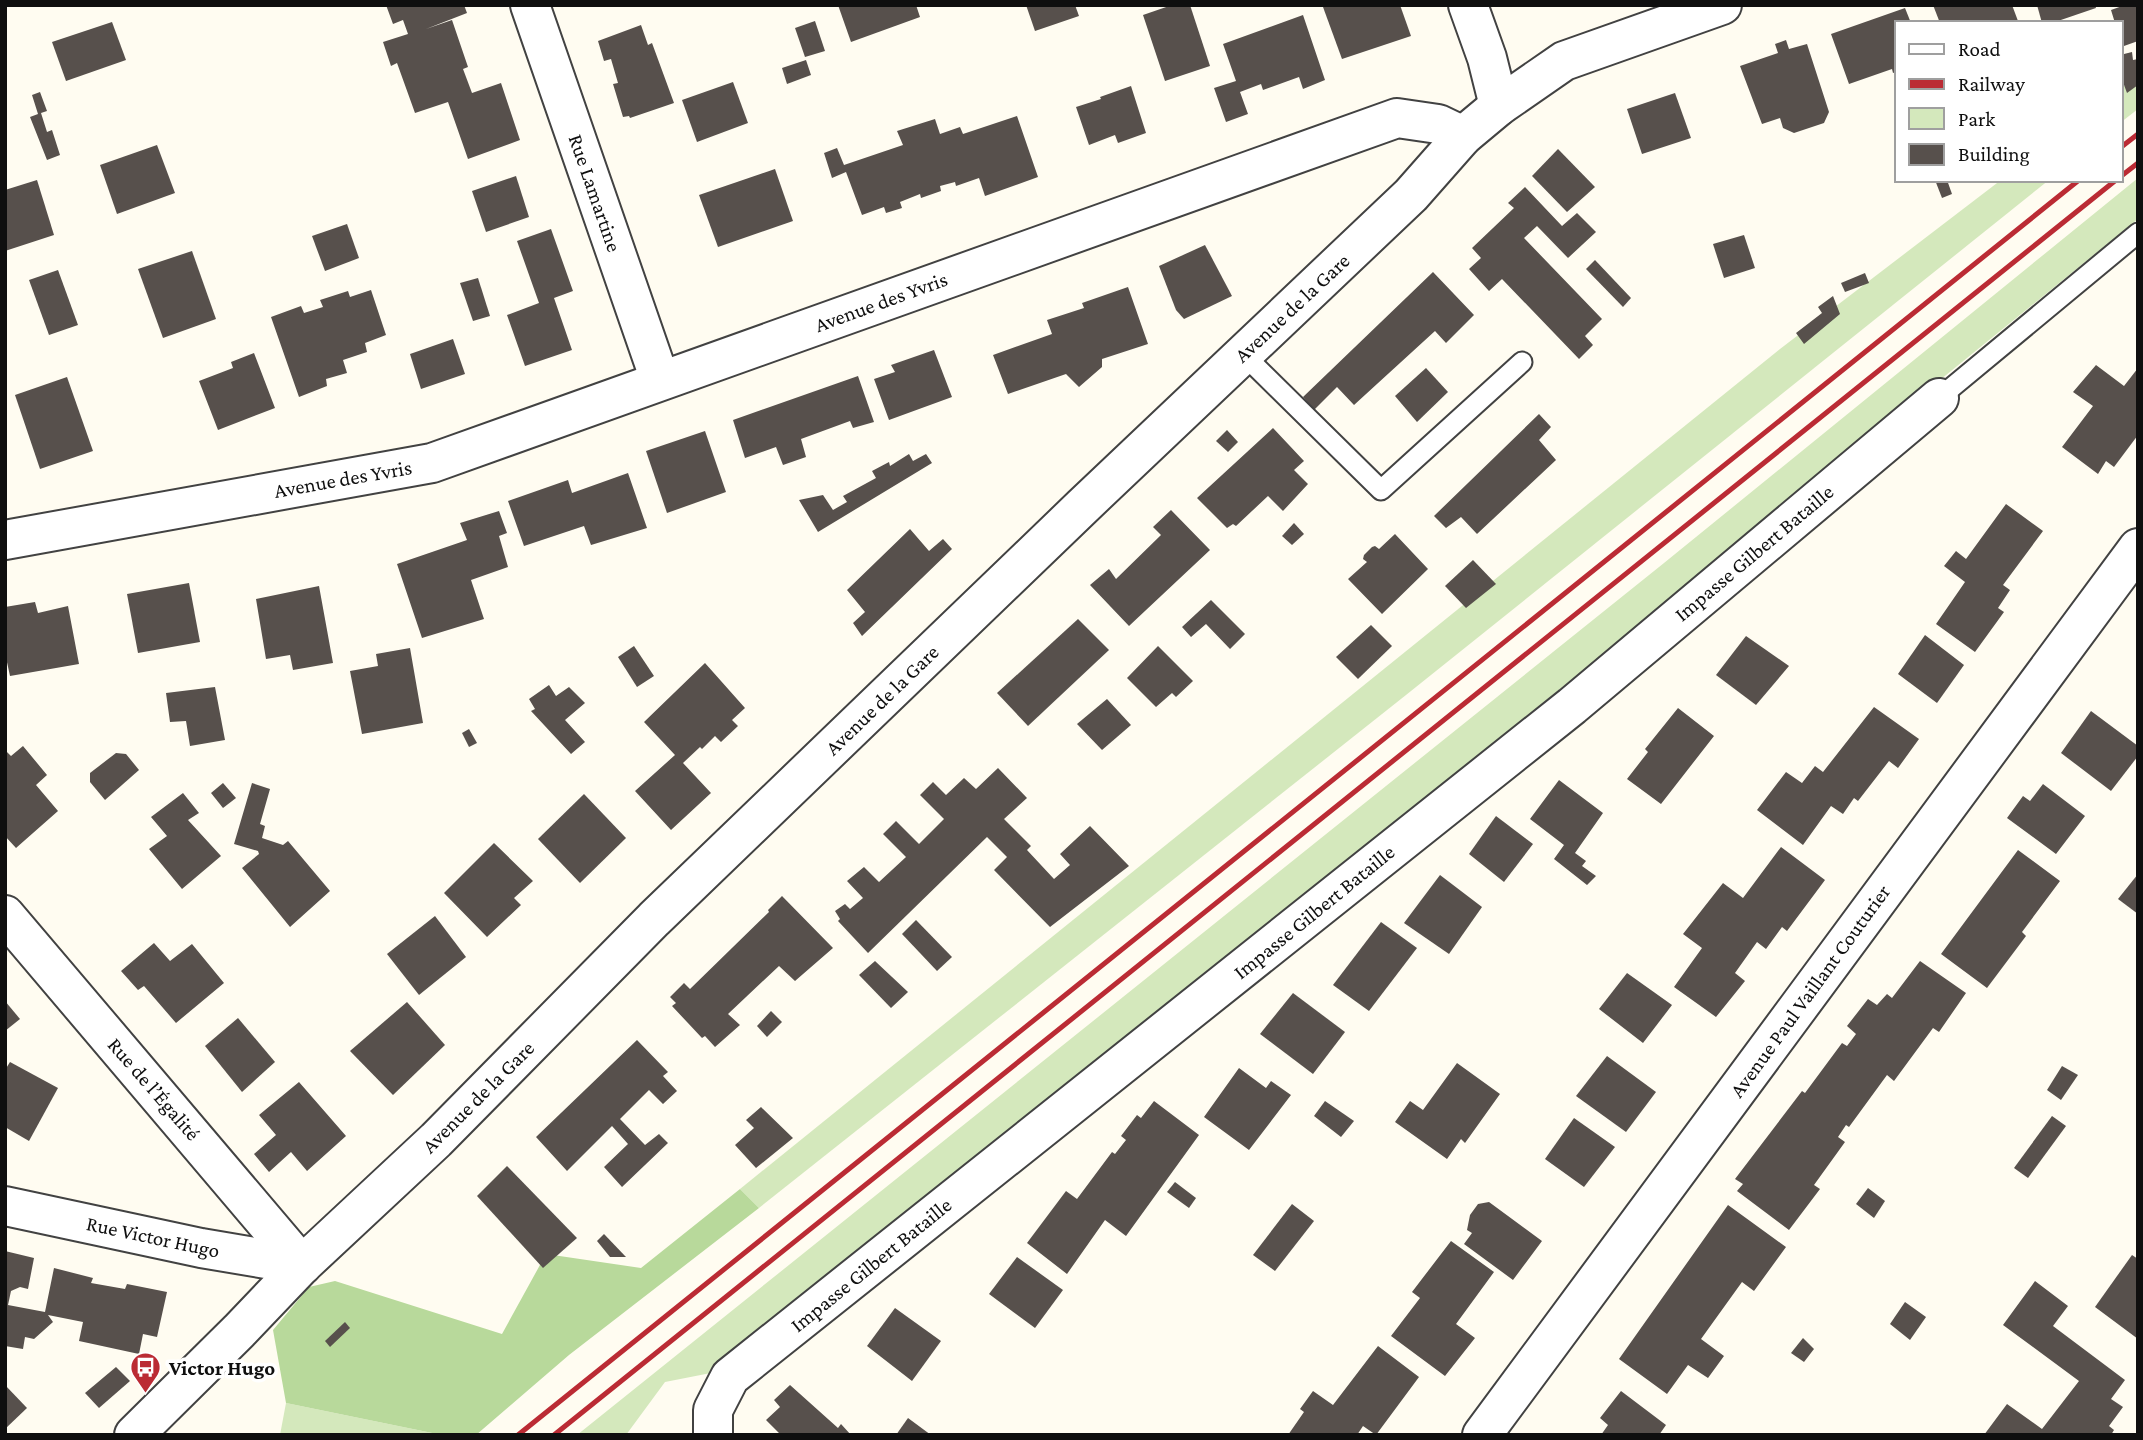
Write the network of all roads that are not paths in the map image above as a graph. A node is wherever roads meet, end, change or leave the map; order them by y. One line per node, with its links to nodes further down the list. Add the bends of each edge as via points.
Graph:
1 (530, 5): 9 (street, Rue Lamartine)
2 (1468, 5): 4 (street)
3 (1722, 5): 4 (street, via 1564,61)
4 (1499, 106): 5 (street)
5 (1463, 136): 7 (street, Avenue de la Gare, via 1411,195); 9 (street, Avenue des Yvris, via 1438,124 1398,118)
6 (2138, 233): 10 (lane)
7 (1243, 354): 8 (lane, via 1381,490); 15 (street, Avenue de la Gare, via 654,919 436,1140)
8 (1522, 362)
9 (660, 380): 11 (street, Avenue des Yvris, via 432,463)
10 (1939, 398): 17 (street, Impasse Gilbert Bataille, via 1572,706 730,1377 713,1409)
11 (5, 540)
12 (2138, 548): 18 (street, Avenue Paul Vaillant Couturier)
13 (5, 915): 15 (street, Rue de l’Égalité)
14 (5, 1206): 15 (street, Rue Victor Hugo)
15 (302, 1265): 16 (street, Avenue de la Gare)
16 (134, 1435)
17 (713, 1435)
18 (1482, 1435)

